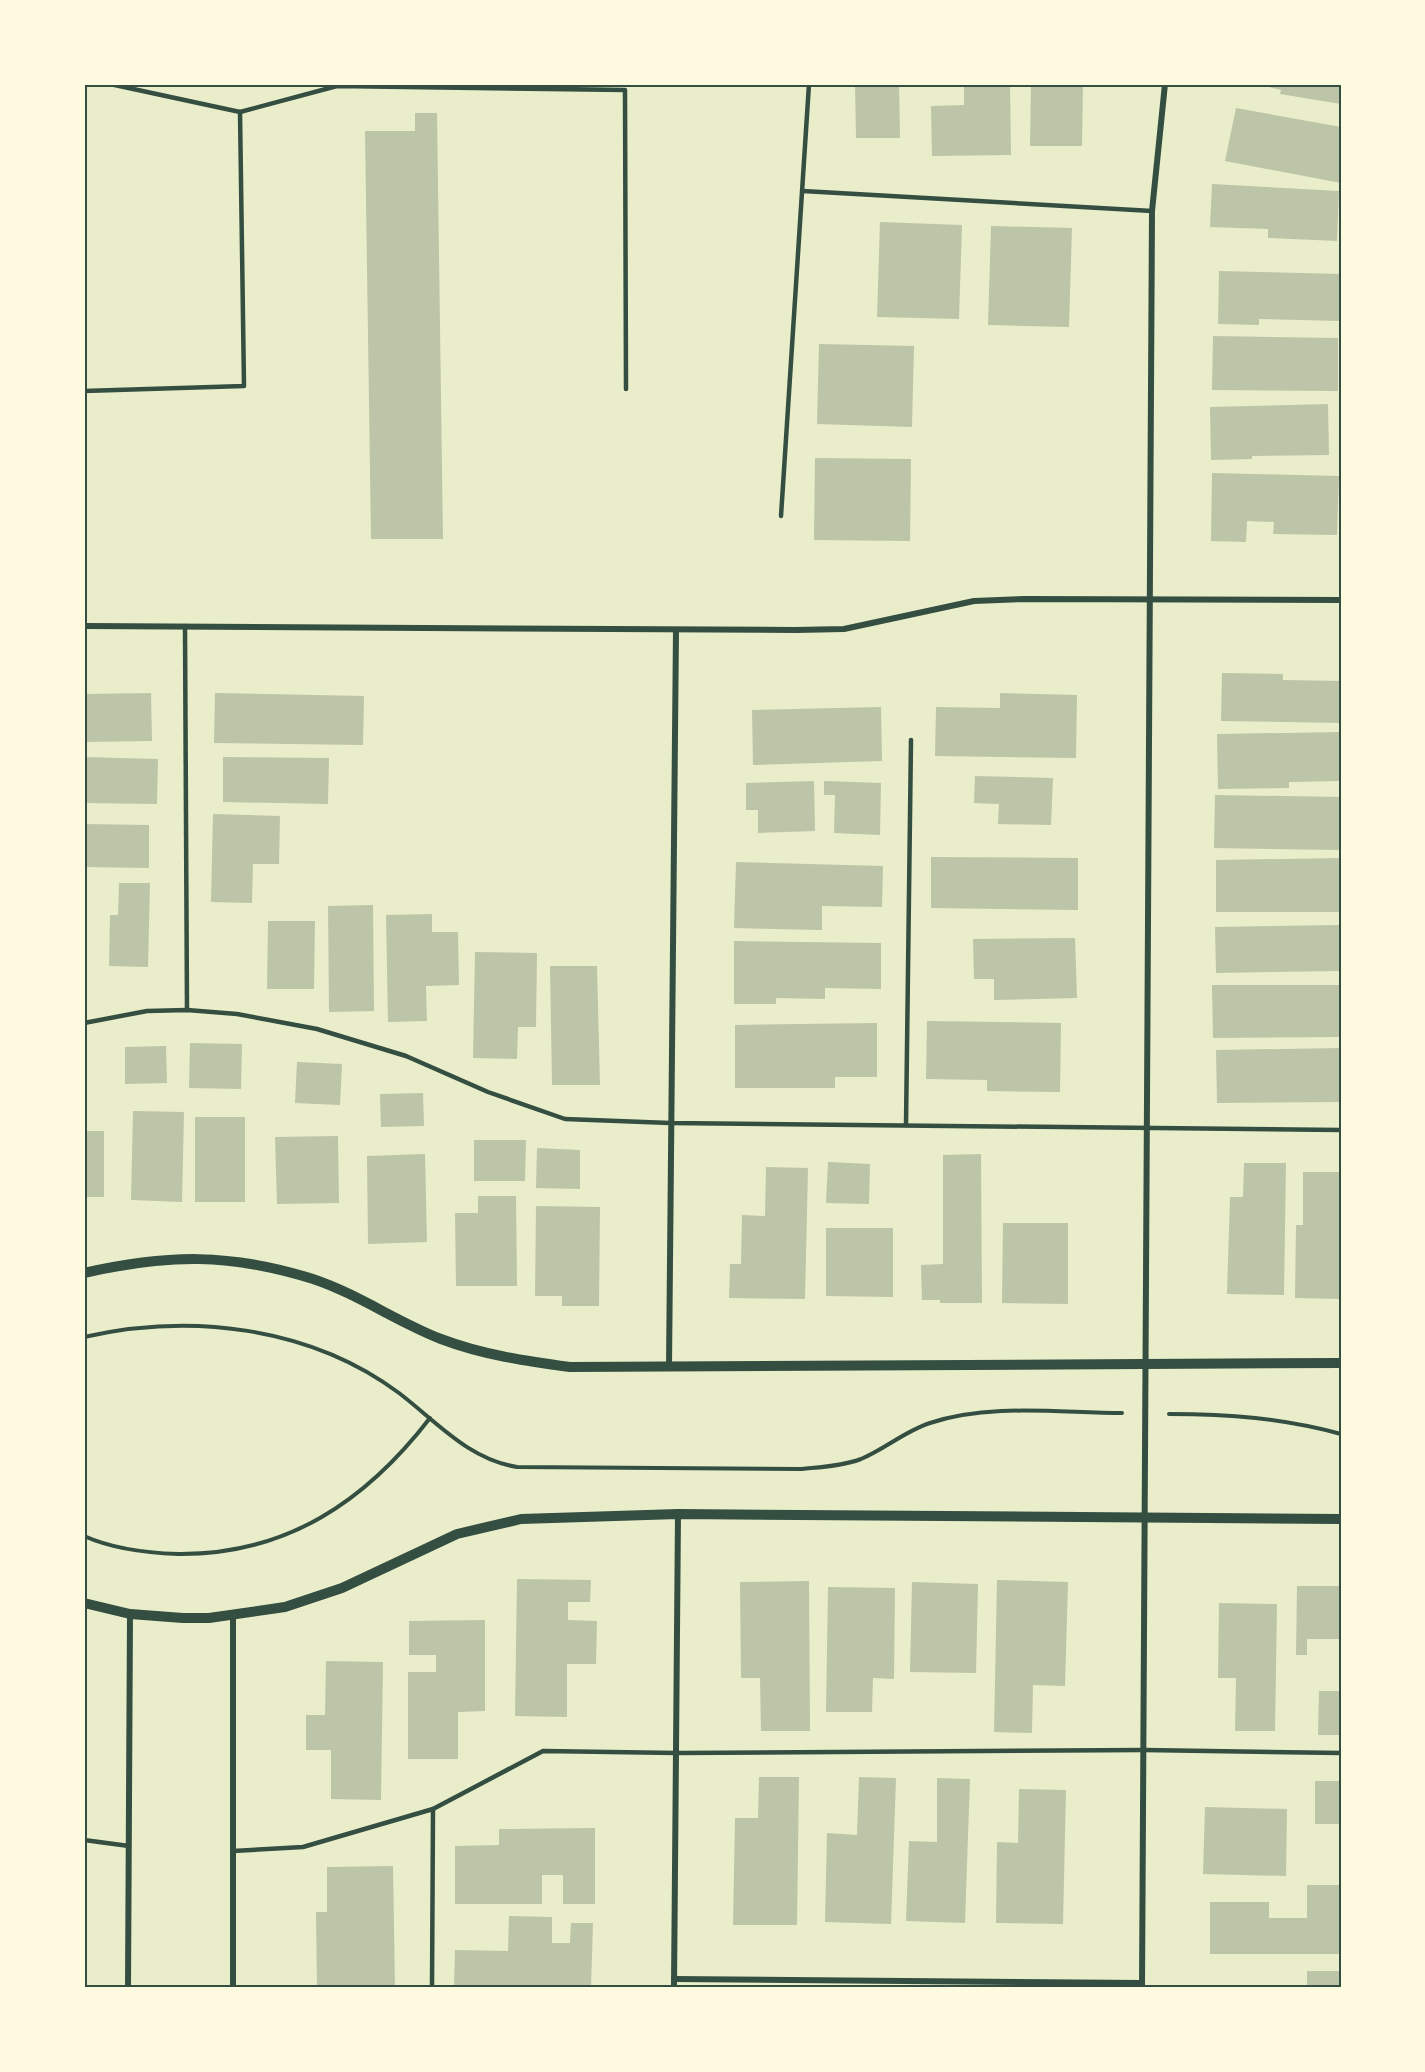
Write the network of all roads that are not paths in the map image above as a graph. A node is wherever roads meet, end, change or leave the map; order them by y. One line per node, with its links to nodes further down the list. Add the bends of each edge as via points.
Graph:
1 (110, 84): 4 (lane)
2 (809, 84): 5 (lane)
3 (1165, 84): 6 (street)
4 (240, 112): 7 (lane, via 337,86 625,90); 8 (lane, via 244,386)
5 (803, 191): 6 (lane); 9 (lane)
6 (1152, 211): 10 (street)
7 (626, 389)
8 (84, 391)
9 (781, 516)
10 (1149, 599): 11 (street); 14 (street, via 974,601 844,629); 20 (street)
11 (1341, 600)
12 (84, 626): 13 (street)
13 (185, 626): 14 (street); 16 (lane)
14 (676, 630): 18 (street)
15 (911, 740): 19 (lane)
16 (187, 1010): 17 (lane, via 147,1011); 18 (lane, via 237,1014 317,1029 406,1056 488,1092 565,1119)
17 (84, 1023)
18 (670, 1123): 19 (lane); 25 (street)
19 (906, 1125): 20 (lane)
20 (1147, 1128): 21 (lane); 23 (street)
21 (1341, 1130)
22 (84, 1274): 25 (street, via 167,1258 242,1262 314,1280 441,1339 514,1360 570,1366)
23 (1146, 1362): 24 (street); 25 (street); 27 (street)
24 (1341, 1363)
25 (669, 1366)
26 (678, 1514): 27 (street); 31 (street, via 500,1522 435,1542 342,1588 304,1602); 33 (street)
27 (1145, 1517): 28 (street); 32 (street)
28 (1341, 1519)
29 (84, 1603): 30 (street)
30 (129, 1614): 31 (street, via 183,1618); 37 (street)
31 (232, 1615): 38 (street)
32 (1144, 1750): 33 (lane); 34 (lane); 40 (street)
33 (677, 1753): 35 (lane, via 543,1751); 39 (street)
34 (1341, 1753)
35 (433, 1809): 38 (lane, via 303,1847); 43 (lane)
36 (84, 1840): 37 (lane)
37 (129, 1846): 41 (street)
38 (233, 1851): 42 (street)
39 (674, 1979): 40 (street); 44 (street)
40 (1142, 1985)
41 (128, 1988)
42 (232, 1988)
43 (432, 1988)
44 (674, 1988)

